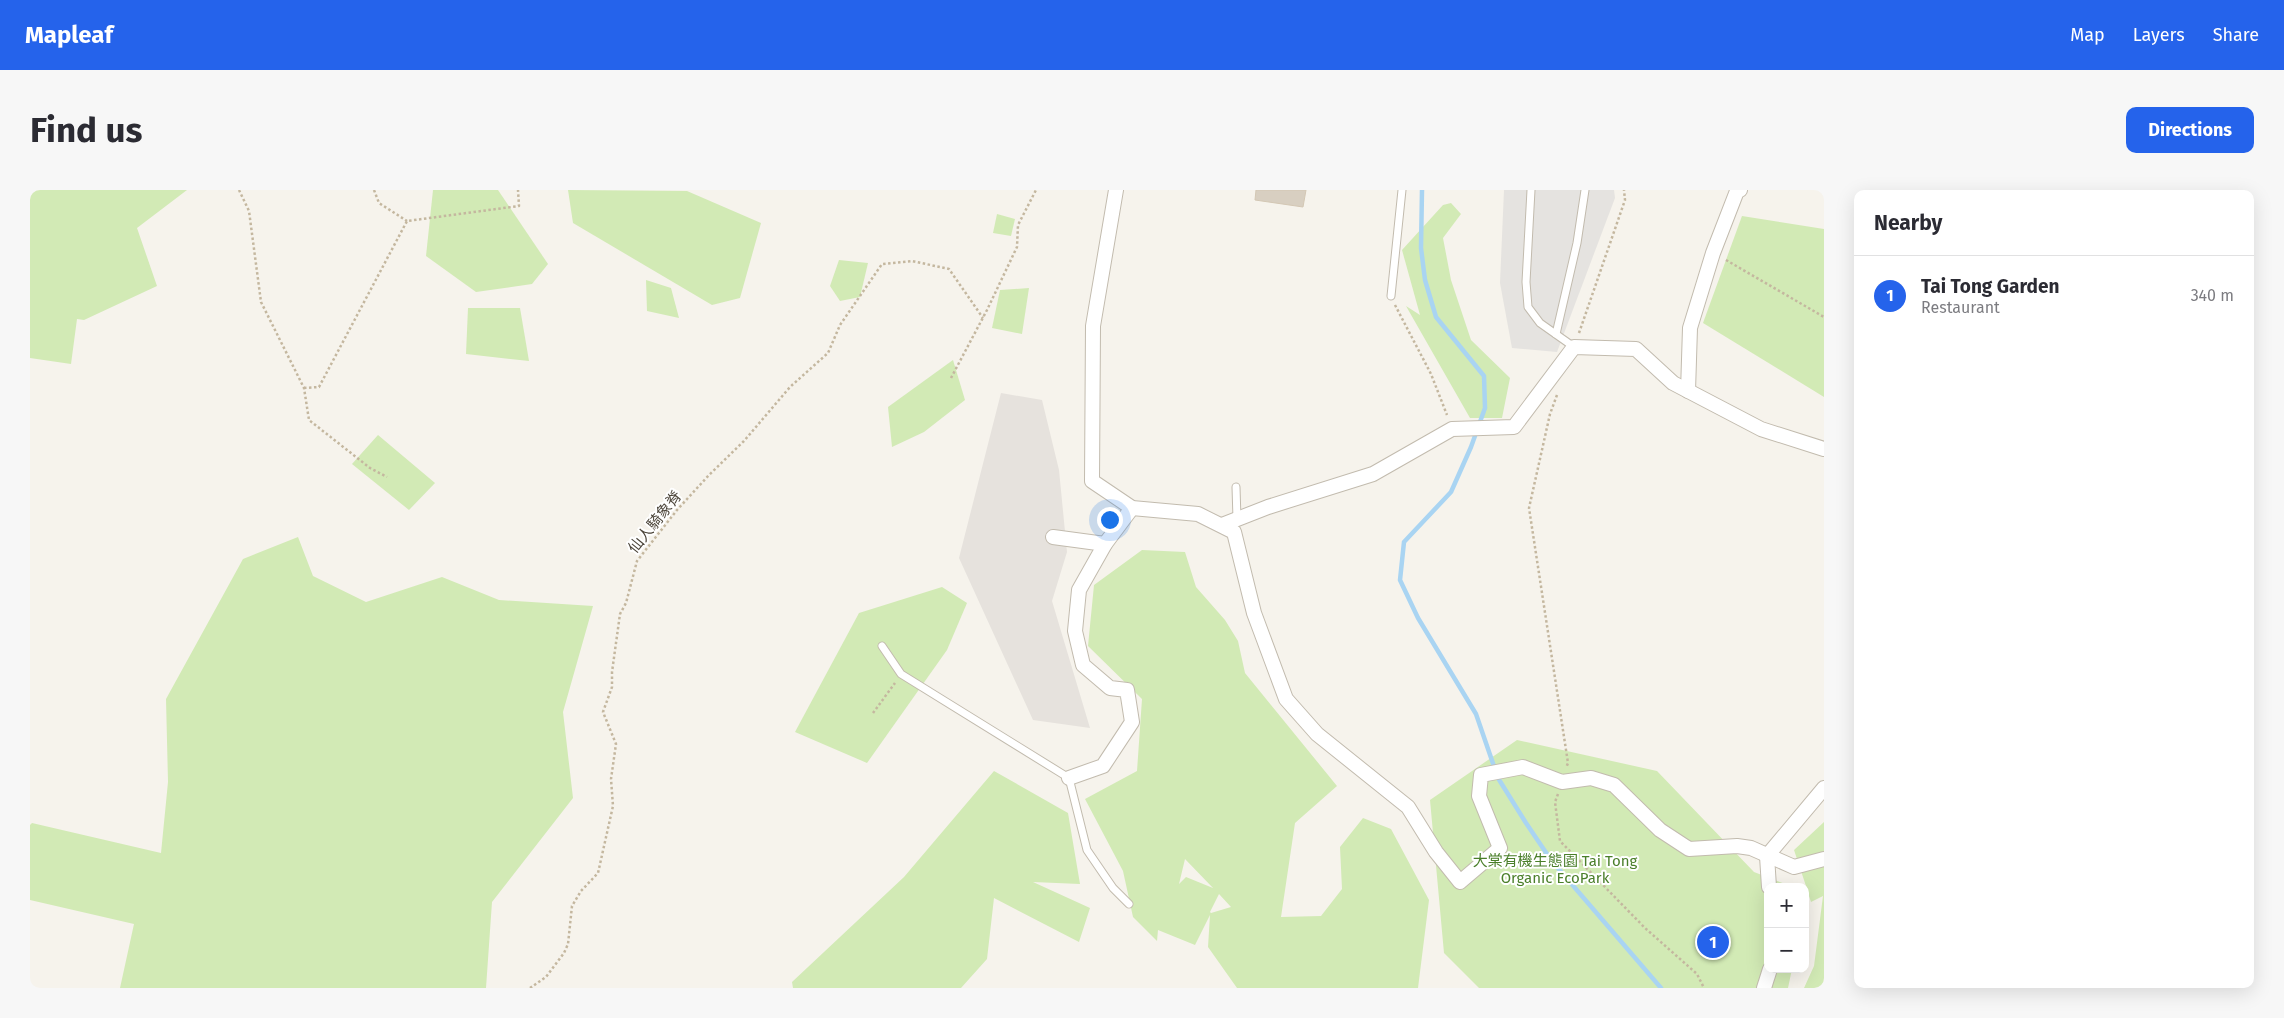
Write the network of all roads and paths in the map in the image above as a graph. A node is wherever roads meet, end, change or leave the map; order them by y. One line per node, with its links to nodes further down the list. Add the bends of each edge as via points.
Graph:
1 (239, 190): 19 (path, via 249,211 261,302)
2 (374, 190): 11 (path, via 380,203)
3 (518, 190): 11 (path, via 519,206)
4 (1036, 190): 15 (path, via 1018,225 1017,247)
5 (1116, 190): 26 (street, via 1093,326 1092,481)
6 (1402, 190): 13 (lane)
7 (1531, 190): 16 (lane, via 1526,282 1528,307 1540,323)
8 (1585, 190): 16 (lane, via 1577,244)
9 (1624, 190): 17 (path, via 1626,200)
10 (1738, 190): 12 (street)
11 (407, 220): 19 (path, via 319,387)
12 (1713, 252): 14 (path); 21 (street, via 1690,328)
13 (1390, 296): 22 (path, via 1431,374)
14 (1824, 317)
15 (983, 318): 18 (path); 42 (path, 仙人騎象脊, via 949,269 912,261 882,264 840,325 828,353 790,387 744,441 709,475 637,561 620,614 612,687 602,712 616,744 611,779 613,806 598,873 572,906 564,953 546,977)
16 (1556, 334): 17 (lane)
17 (1574, 346): 21 (street, via 1636,349 1673,383); 22 (street, via 1514,427)
18 (951, 378)
19 (304, 388): 24 (path, via 309,420)
20 (1559, 389): 35 (path, via 1550,414 1529,508 1568,763)
21 (1688, 391): 23 (street, via 1761,428)
22 (1452, 428): 27 (street, via 1372,474)
23 (1824, 449)
24 (387, 478)
25 (1236, 487): 27 (lane)
26 (1132, 508): 28 (street, via 1198,514); 30 (street)
27 (1237, 519): 28 (street)
28 (1222, 526): 35 (street, via 1234,532 1254,613 1286,699 1317,734 1408,807 1436,852 1460,882 1500,848 1479,796 1481,776 1523,767)
29 (1053, 537): 30 (street)
30 (1105, 544): 34 (street, via 1079,590 1075,631 1083,665 1110,688 1127,690 1132,722 1102,766)
31 (882, 646): 32 (lane)
32 (901, 674): 33 (path); 34 (lane)
33 (873, 713)
34 (1070, 778): 40 (lane, via 1087,850 1113,888)
35 (1562, 782): 37 (street, via 1591,778 1614,785 1660,830 1688,849 1737,846 1751,848); 43 (path, via 1555,802 1560,841 1645,928 1697,974)
36 (1824, 788): 37 (street)
37 (1767, 856): 38 (street, via 1794,867); 39 (street)
38 (1824, 859)
39 (1769, 883)
40 (1129, 904)
41 (1769, 973): 44 (street)
42 (530, 988)
43 (1704, 988)
44 (1764, 988)

